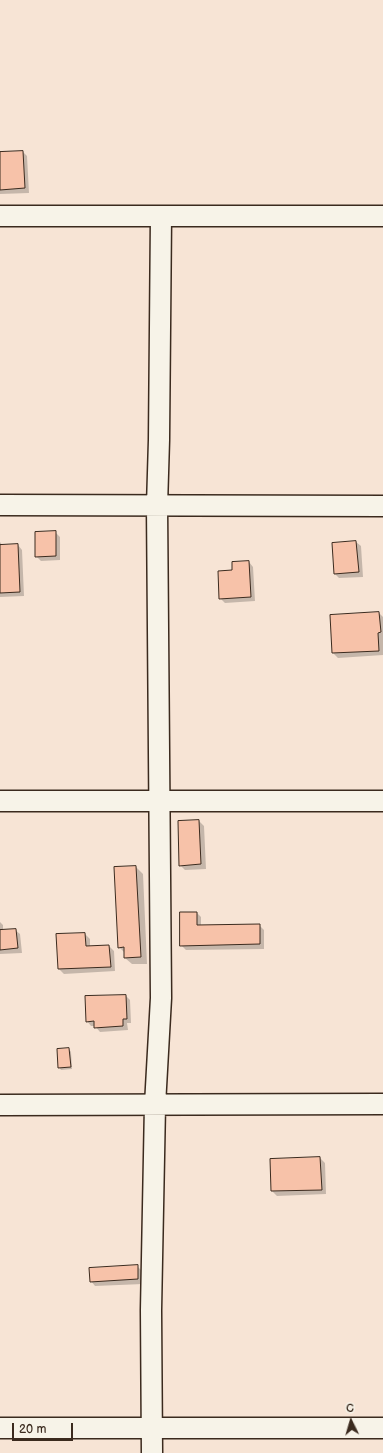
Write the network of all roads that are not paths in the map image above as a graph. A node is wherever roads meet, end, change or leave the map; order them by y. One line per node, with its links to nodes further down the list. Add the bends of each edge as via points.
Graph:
1 (0, 216): 2 (street)
2 (161, 216): 3 (street); 5 (street, via 160,440)
3 (383, 216)
4 (0, 505): 5 (street)
5 (157, 506): 6 (street); 9 (street)
6 (383, 506)
7 (0, 801): 9 (street)
8 (383, 801): 9 (street)
9 (159, 802): 12 (street, via 161,998)
10 (383, 1104): 12 (street)
11 (0, 1105): 12 (street)
12 (155, 1105): 14 (street)
13 (0, 1428): 14 (street)
14 (151, 1428): 15 (street); 16 (street)
15 (383, 1428)
16 (152, 1453)

